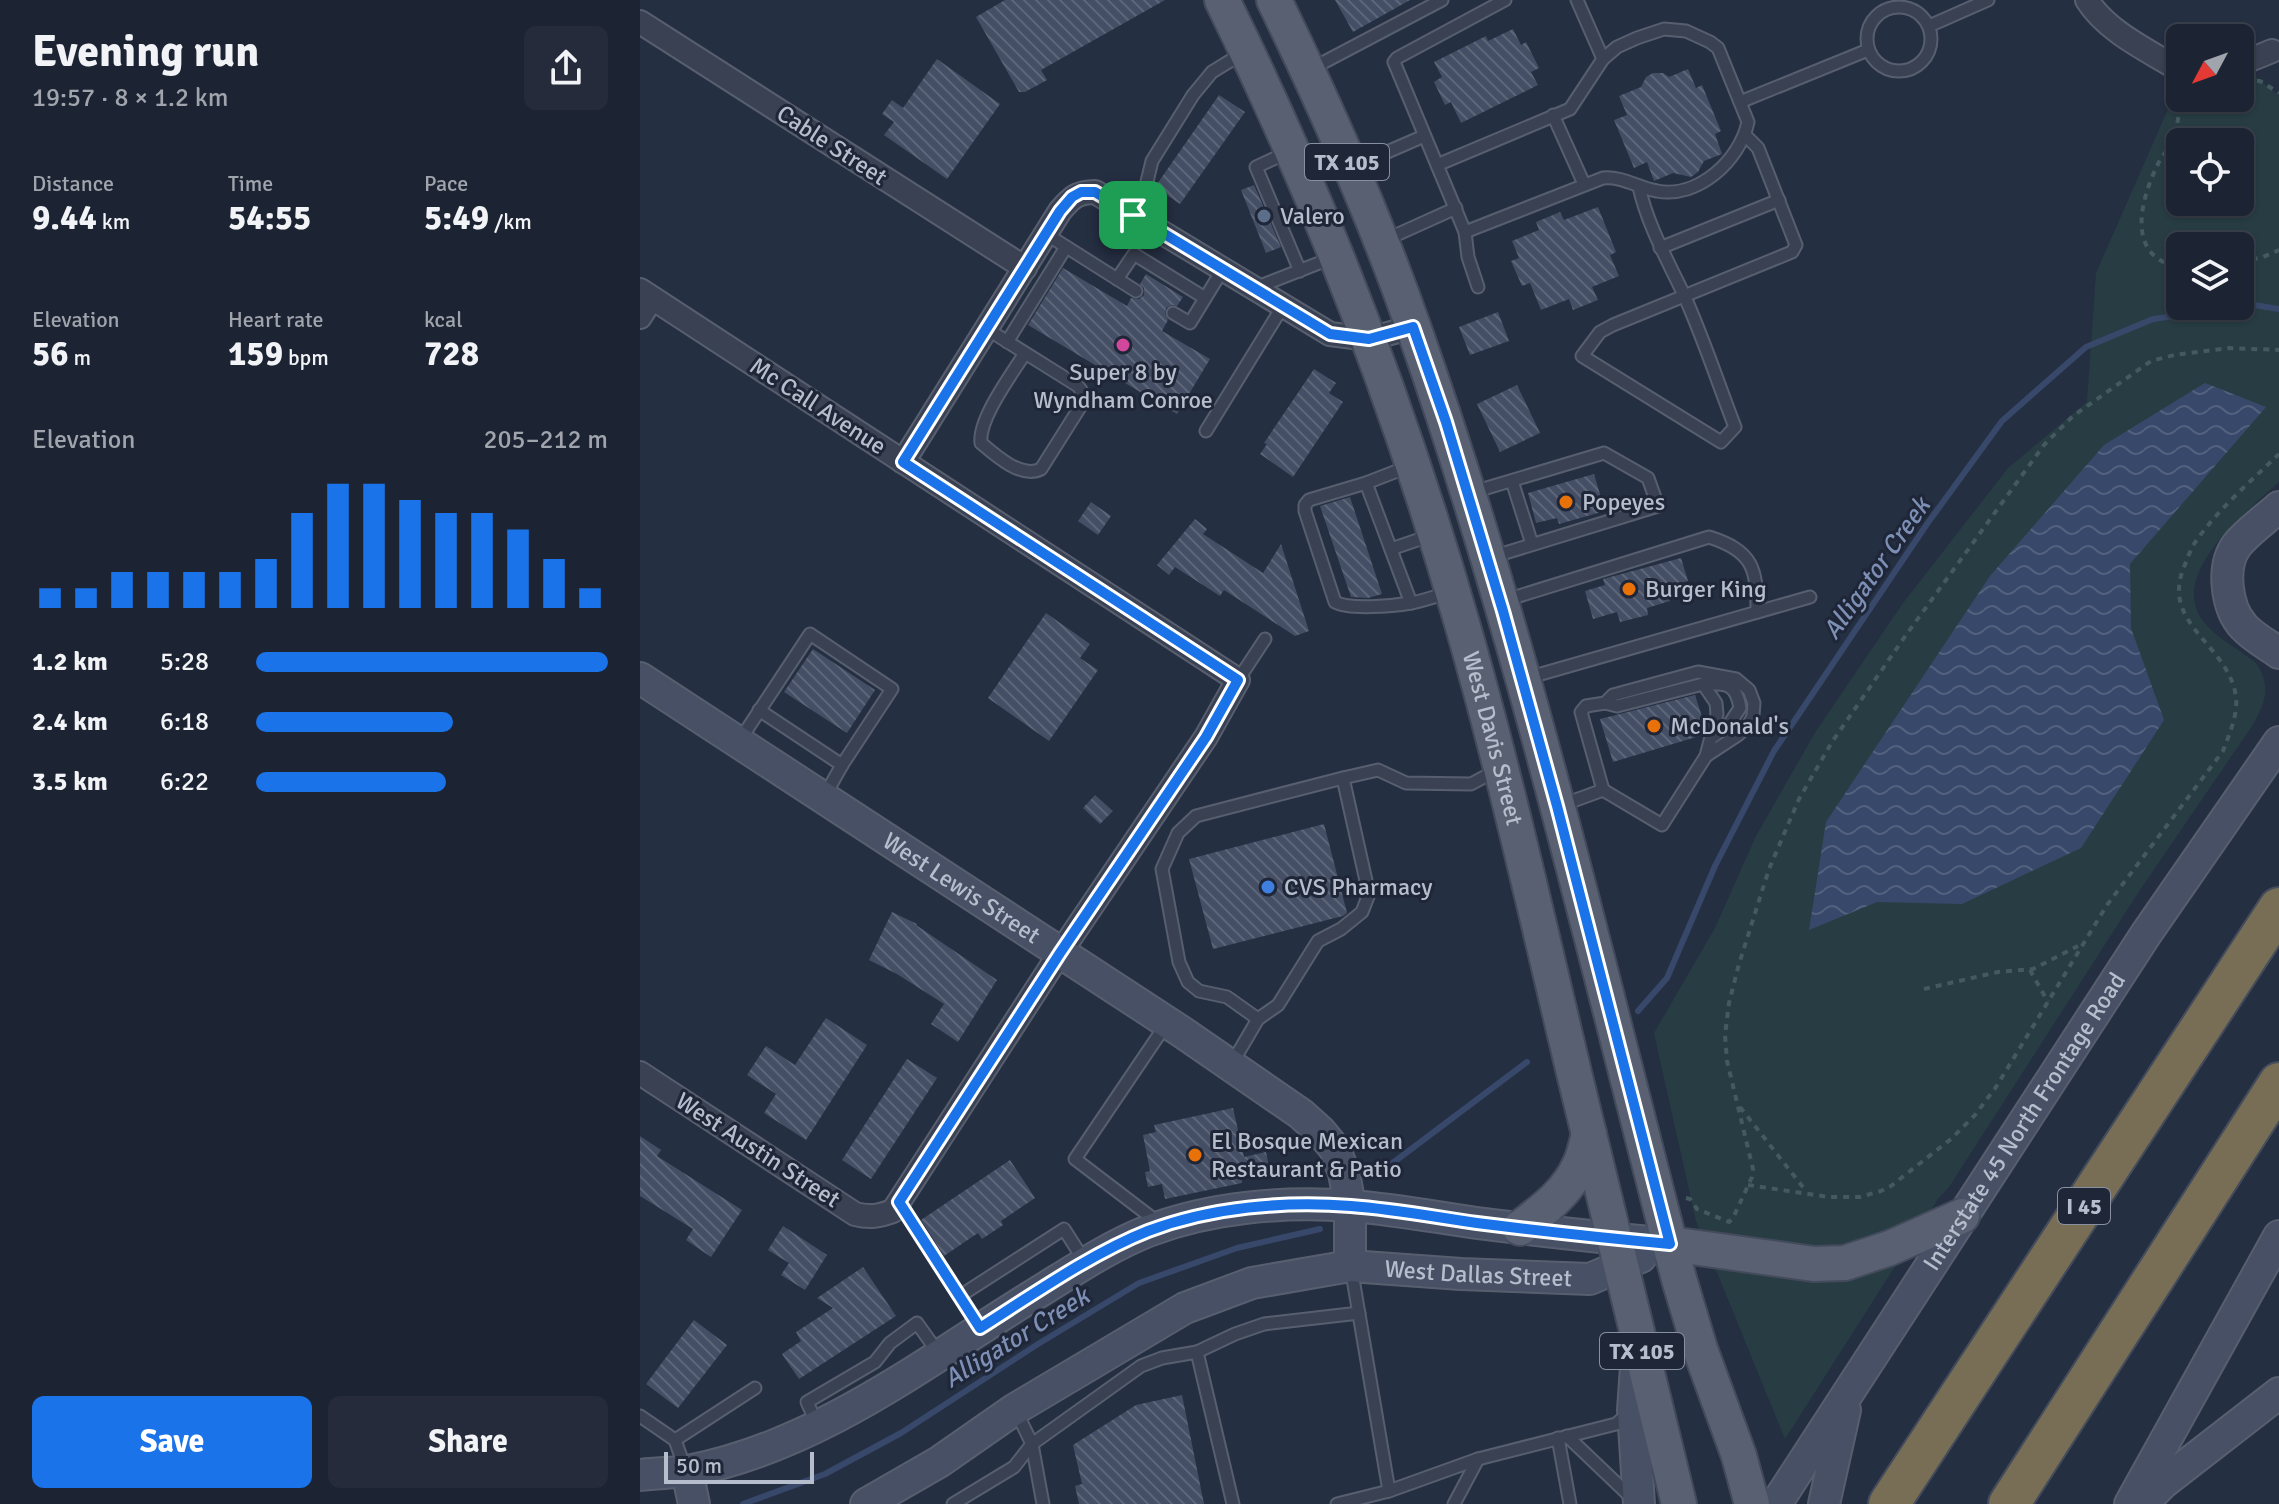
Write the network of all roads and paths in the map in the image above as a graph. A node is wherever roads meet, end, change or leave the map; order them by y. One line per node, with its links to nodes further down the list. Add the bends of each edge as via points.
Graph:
1 (1222, 0): 12 (main road, West Davis Street / TX 105)
2 (1274, 0): 16 (main road, West Davis Street / TX 105)
3 (1442, 0): 16 (lane)
4 (1505, 0): 23 (lane, via 1394,62)
5 (1577, 0): 13 (lane)
6 (1988, 0): 9 (lane)
7 (2087, 0): 14 (street, via 2104,20)
8 (640, 22): 41 (street, Cable Street)
9 (1929, 26): 11 (lane, via 1905,7 1882,11 1868,28); 11 (lane, via 1929,52 1909,70 1883,68)
10 (2277, 48): 15 (street)
11 (1868, 50): 19 (lane)
12 (1247, 51): 24 (main road, West Davis Street / TX 105); 31 (lane, via 1212,72 1193,95 1152,161)
13 (1603, 59): 19 (lane, via 1637,38 1664,29 1686,31 1718,48); 21 (lane, via 1575,105)
14 (2166, 62)
15 (2254, 65)
16 (1307, 72): 26 (main road, West Davis Street / TX 105)
17 (2254, 78): 18 (path)
18 (2279, 93)
19 (1740, 102): 22 (lane, via 1748,122)
20 (2178, 112): 40 (path, via 2171,145 2158,162 2143,206 2141,228 2146,246)
21 (1553, 115): 25 (lane); 27 (lane)
22 (1745, 135): 28 (lane, via 1711,177 1677,191); 29 (lane, via 1758,148)
23 (1424, 136): 25 (lane); 26 (lane)
24 (1292, 150): 38 (main road, West Davis Street / TX 105); 43 (lane, via 1256,167)
25 (1437, 165): 30 (lane)
26 (1350, 168): 34 (main road, West Davis Street / TX 105)
27 (1584, 184): 28 (lane, via 1610,177); 32 (lane)
28 (1639, 187): 36 (lane)
29 (1779, 200): 36 (lane); 48 (lane, via 1795,249)
30 (1456, 208): 32 (lane); 34 (lane)
31 (1133, 215): 33 (street, via 1095,192 1081,192); 42 (street)
32 (1465, 232): 45 (lane)
33 (1046, 234): 35 (lane); 41 (street)
34 (1380, 242): 53 (main road, West Davis Street / TX 105)
35 (1066, 247): 44 (lane); 56 (lane)
36 (1660, 248): 48 (lane)
37 (2279, 250): 39 (path)
38 (1337, 257): 43 (lane); 55 (main road, West Davis Street / TX 105)
39 (2254, 259)
40 (2166, 263)
41 (1025, 268): 54 (street)
42 (1223, 269): 46 (street); 49 (lane)
43 (1300, 271): 46 (lane)
44 (1117, 279): 47 (lane); 49 (lane, via 1134,254)
45 (1478, 287)
46 (1254, 288): 51 (street)
47 (1136, 291)
48 (1684, 295): 48 (lane, via 1600,332 1582,356 1721,442 1735,427)
49 (1205, 298): 52 (lane, via 1190,323)
50 (644, 301): 61 (street, Mc Call Avenue)
51 (1283, 306): 55 (street, via 1330,334); 59 (lane)
52 (1173, 313)
53 (1413, 327): 55 (street); 65 (main road, West Davis Street / TX 105)
54 (987, 329): 56 (lane); 61 (street)
55 (1369, 339): 62 (main road, West Davis Street / TX 105)
56 (1007, 342): 58 (lane)
57 (2279, 350): 105 (path, via 2229,348 2151,361 2073,416 2044,445 1906,635 1832,742 1799,799 1769,869 1727,1015 1726,1054)
58 (1025, 353): 58 (lane, via 1078,386 1083,397 1041,469 1031,472 991,451 981,443 980,434)
59 (1206, 431)
60 (2279, 454): 95 (path, via 2214,518 2193,546 2180,578 2179,602 2189,623 2220,658 2236,699 2223,751)
61 (903, 462): 80 (street, Mc Call Avenue)
62 (1413, 465): 64 (lane); 67 (main road, West Davis Street / TX 105)
63 (1512, 481): 65 (lane); 68 (lane); 68 (lane, via 1604,453 1648,478 1658,506)
64 (1366, 483): 69 (lane); 74 (lane, via 1305,505 1335,602 1357,607)
65 (1468, 494): 70 (main road, West Davis Street / TX 105)
66 (2279, 507): 77 (street, via 2237,545 2229,564 2228,589 2244,627)
67 (1434, 534): 69 (lane); 71 (main road, West Davis Street / TX 105)
68 (1532, 544): 70 (lane)
69 (1391, 549): 74 (lane)
70 (1487, 558): 73 (main road, West Davis Street / TX 105)
71 (1452, 592): 74 (lane); 89 (main road, West Davis Street / TX 105)
72 (1810, 597): 75 (lane)
73 (1500, 602): 75 (lane, via 1709,537 1743,552 1753,571); 79 (main road, West Davis Street / TX 105)
74 (1411, 603)
75 (1757, 612): 79 (lane)
76 (1265, 639): 80 (lane)
77 (2279, 653)
78 (640, 678): 85 (street, West Lewis Street)
79 (1522, 679): 93 (main road, West Davis Street / TX 105)
80 (1238, 680): 96 (street, via 1206,737)
81 (1703, 684): 82 (lane, via 1617,706); 84 (lane, via 1716,703); 84 (lane, via 1735,690 1740,708)
82 (1605, 703): 87 (lane, via 1613,695 1698,672 1736,679 1749,690 1753,716 1738,735); 91 (lane, via 1581,712)
83 (759, 710): 85 (lane); 88 (lane); 88 (lane, via 810,634 892,689)
84 (1711, 738): 87 (lane)
85 (738, 742): 92 (street, West Lewis Street)
86 (2279, 742): 112 (street, Interstate 45 North Frontage Road)
87 (1706, 756): 91 (lane, via 1662,825)
88 (842, 765): 92 (lane)
89 (1500, 768): 90 (lane, via 1471,784 1406,783 1378,770); 93 (main road, via 1517,793 1534,806); 106 (main road, West Davis Street / TX 105)
90 (1343, 778): 100 (lane, via 1369,894 1362,912 1318,941 1278,1005); 100 (lane, via 1196,816 1178,833 1162,869 1179,962 1188,982 1199,991 1227,997)
91 (1603, 790): 93 (lane)
92 (823, 798): 96 (street, West Lewis Street)
93 (1557, 806): 116 (main road, West Davis Street / TX 105)
94 (2279, 908): 151 (highway, I 45)
95 (2081, 944): 97 (path); 99 (path)
96 (1060, 953): 101 (street, West Lewis Street); 110 (street)
97 (2030, 970): 98 (path); 99 (path)
98 (1924, 989)
99 (2048, 1002): 108 (path, via 1975,1115 1919,1166 1881,1191 1860,1197)
100 (1258, 1019): 102 (lane)
101 (1167, 1023): 102 (street, West Lewis Street); 113 (lane, via 1075,1159)
102 (1231, 1066): 111 (street, West Lewis Street, via 1321,1132 1335,1149)
103 (640, 1073): 110 (street, West Austin Street, via 855,1214 879,1216)
104 (2279, 1083): 152 (highway)
105 (1737, 1104): 107 (path, via 1753,1169); 108 (path)
106 (1589, 1134): 114 (main road, via 1566,1188); 117 (main road, West Davis Street / TX 105)
107 (1748, 1185): 108 (path); 109 (path, via 1729,1222 1697,1209)
108 (1807, 1193)
109 (1684, 1197)
110 (899, 1202): 120 (lane)
111 (1350, 1206): 113 (street, West Dallas Street, via 1235,1210); 114 (street, West Dallas Street); 119 (street, West Lewis Street)
112 (1962, 1216): 116 (main road, via 1845,1263 1814,1264); 126 (street, Interstate 45 North Frontage Road)
113 (1163, 1226): 118 (street, West Dallas Street)
114 (1520, 1228): 117 (street, West Dallas Street)
115 (2279, 1236): 153 (street)
116 (1670, 1244): 117 (street, West Dallas Street); 148 (main road, West Davis Street / TX 105)
117 (1618, 1252): 119 (street, West Dallas Street, via 1590,1279); 123 (main road, West Davis Street / TX 105)
118 (1086, 1263): 120 (lane, via 1064,1229); 122 (street, West Dallas Street)
119 (1350, 1266): 121 (lane); 128 (street, West Dallas Street, via 1252,1283 1185,1308)
120 (960, 1296): 122 (lane)
121 (1359, 1313): 124 (lane, via 1264,1324); 137 (lane)
122 (980, 1328): 135 (street, West Dallas Street, via 818,1427 761,1451)
123 (1638, 1335): 129 (street); 147 (main road, West Davis Street / TX 105)
124 (1197, 1352): 133 (lane, via 1141,1366); 142 (lane)
125 (755, 1388): 132 (lane)
126 (1849, 1389): 149 (street, Interstate 45 North Frontage Road); 150 (street)
127 (2279, 1393): 154 (street)
128 (1015, 1409): 133 (lane); 139 (street, West Dallas Street)
129 (1633, 1410): 131 (lane, via 1616,1424); 146 (street)
130 (640, 1416): 132 (lane)
131 (1562, 1437): 134 (lane); 145 (lane); 146 (lane)
132 (675, 1440): 135 (lane)
133 (1032, 1444): 140 (lane, via 1014,1467); 141 (lane)
134 (1478, 1459): 137 (lane); 144 (lane)
135 (687, 1471): 136 (street, West Dallas Street); 138 (street)
136 (640, 1475)
137 (1389, 1491): 143 (lane)
138 (694, 1504)
139 (866, 1504)
140 (953, 1504)
141 (1043, 1504)
142 (1233, 1504)
143 (1337, 1504)
144 (1454, 1504)
145 (1570, 1504)
146 (1639, 1504)
147 (1679, 1504)
148 (1752, 1504)
149 (1776, 1504)
150 (1824, 1504)
151 (1889, 1504)
152 (2009, 1504)
153 (2130, 1504)
154 (2142, 1504)

